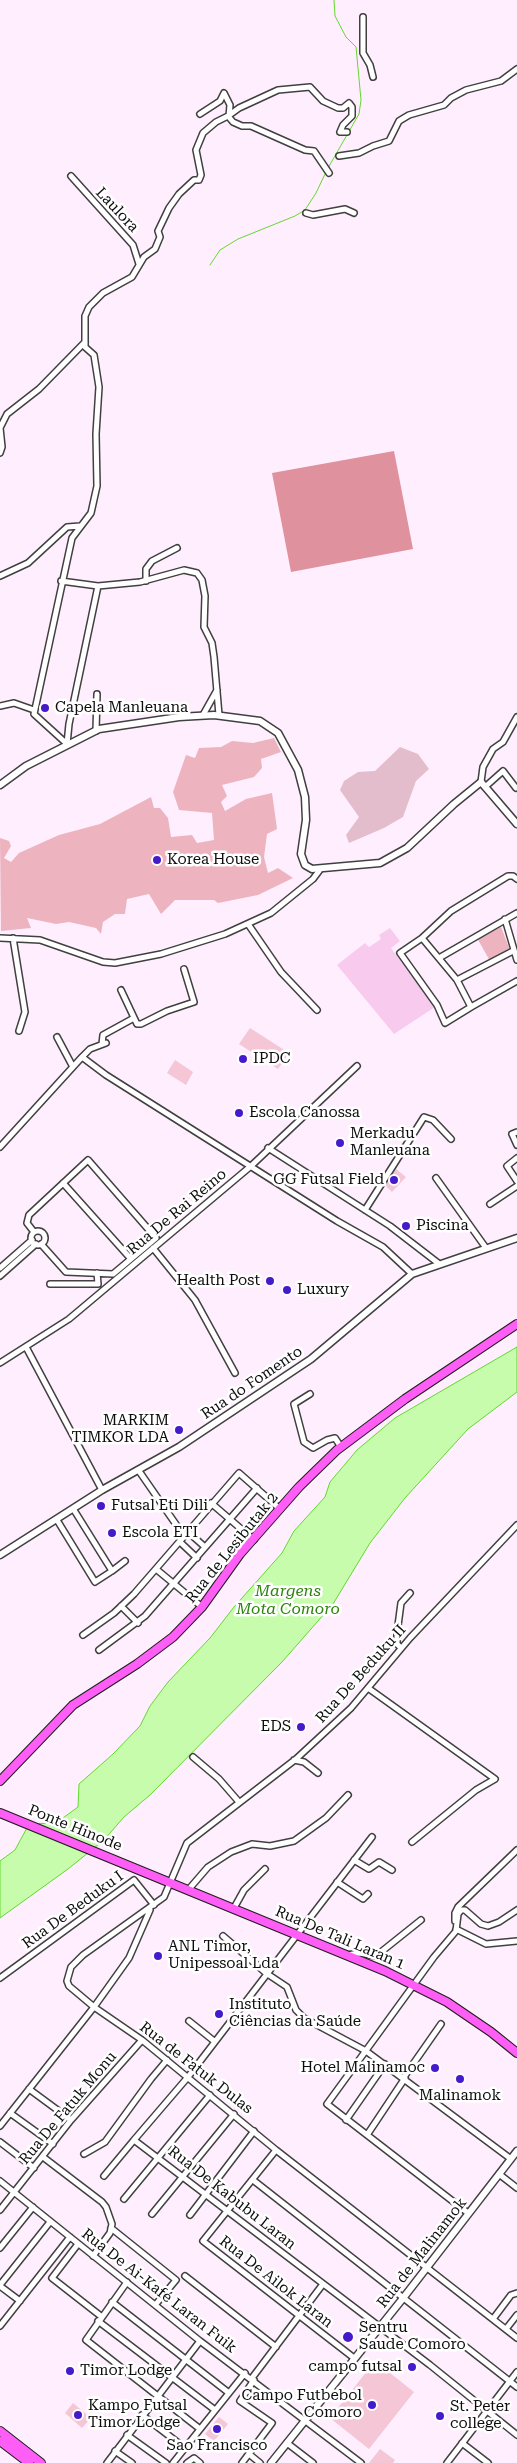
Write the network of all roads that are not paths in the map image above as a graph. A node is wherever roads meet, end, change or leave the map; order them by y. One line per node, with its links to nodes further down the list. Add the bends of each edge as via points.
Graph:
1 (363, 17): 3 (street, via 363,53)
2 (517, 69): 7 (street, via 500,81 466,90 444,105 409,115 399,122 389,141 359,153)
3 (373, 77)
4 (200, 114): 5 (street, via 220,101 224,93 230,105)
5 (228, 116): 6 (street, via 272,92 310,87 323,101 338,108 349,103 352,106 352,116 340,132); 8 (street, via 242,126 251,126 314,151); 12 (street, via 203,133 196,150 199,180 187,186 174,201 158,231 160,237 155,249)
6 (347, 132)
7 (339, 156)
8 (329, 173)
9 (71, 176): 12 (street, Laulora, via 133,245)
10 (306, 213): 11 (street, via 313,215 345,209)
11 (354, 213)
12 (139, 264): 13 (street, via 132,277 110,288 89,307)
13 (85, 342): 14 (street, via 38,389 7,414 0,428); 15 (street, via 85,347 94,355 99,387 97,486 91,513)
14 (0, 453)
15 (80, 526): 17 (street, via 67,527 28,563); 18 (street, via 72,538)
16 (177, 548): 19 (street, via 152,561 146,569)
17 (0, 576)
18 (61, 580): 20 (street); 24 (street)
19 (146, 581): 20 (street); 21 (street, via 184,570 194,571 202,580 205,596 203,619 212,643)
20 (98, 586): 29 (street)
21 (217, 689): 25 (street); 26 (street)
22 (97, 694): 28 (street)
23 (0, 706): 24 (street, via 14,703)
24 (34, 710): 29 (street, via 34,714)
25 (203, 715): 26 (street); 28 (street, via 138,722)
26 (219, 716): 34 (street, via 260,721 278,733 298,770 305,797 306,820 300,854 312,870)
27 (517, 717): 31 (street, via 483,767)
28 (96, 731): 29 (street)
29 (67, 744): 30 (street, via 26,766)
30 (0, 785)
31 (483, 785): 32 (street, via 504,771); 33 (street); 34 (street, via 454,804 407,848 380,863)
32 (516, 788)
33 (517, 824)
34 (320, 870): 38 (street, via 288,901)
35 (517, 879): 41 (street, via 508,876 451,911)
36 (517, 913): 37 (street)
37 (505, 919): 42 (street); 43 (street)
38 (248, 924): 40 (street, via 161,954 115,963 90,958 40,940); 50 (street, via 281,972)
39 (0, 938): 40 (street)
40 (13, 938): 52 (street, via 26,1012)
41 (422, 938): 43 (street); 49 (street, via 400,953 446,1023)
42 (514, 951): 44 (street); 46 (street)
43 (439, 958): 46 (street)
44 (517, 960)
45 (184, 969): 51 (street, via 194,1002 141,1024 137,1024)
46 (457, 980): 49 (street)
47 (517, 981): 49 (street)
48 (120, 990): 51 (street)
49 (471, 1007)
50 (317, 1010)
51 (134, 1018): 54 (street, via 103,1035 104,1043)
52 (19, 1031)
53 (57, 1037): 55 (street)
54 (82, 1057): 55 (street); 63 (street)
55 (73, 1066): 60 (street)
56 (357, 1066): 61 (street, Rua De Rai Reino)
57 (517, 1132): 59 (street, via 512,1134)
58 (451, 1139): 69 (street, via 433,1120 424,1117)
59 (517, 1145)
60 (0, 1147)
61 (268, 1148): 63 (street, Rua De Rai Reino); 69 (street)
62 (517, 1158): 65 (street, via 507,1166)
63 (251, 1166): 73 (street, Rua De Rai Reino); 79 (street, via 383,1247)
64 (436, 1178): 74 (street)
65 (517, 1181)
66 (63, 1183): 70 (street, via 29,1215 27,1223); 75 (street); 75 (street, via 88,1160 156,1238)
67 (517, 1186): 68 (street)
68 (490, 1204)
69 (366, 1210): 76 (street)
70 (34, 1232): 72 (street); 72 (street, via 42,1232 46,1238)
71 (517, 1238): 74 (street, Rua do Fomento)
72 (36, 1243): 77 (street); 78 (street, via 66,1272); 80 (street)
73 (153, 1248): 83 (street, Rua De Rai Reino, via 69,1319); 85 (street, via 195,1300)
74 (486, 1248): 76 (street, Rua do Fomento)
75 (131, 1259): 78 (street, via 113,1274)
76 (438, 1263): 79 (street, Rua do Fomento)
77 (0, 1268)
78 (97, 1273): 81 (street, via 98,1284)
79 (412, 1274): 88 (street, Rua do Fomento, via 311,1359)
80 (0, 1276)
81 (50, 1284)
82 (517, 1324): 87 (main road, Rua de Lesibutak 2, via 405,1399)
83 (26, 1347): 84 (street, Rua De Rai Reino); 90 (street)
84 (0, 1363)
85 (235, 1373)
86 (310, 1394): 87 (street, via 294,1404 304,1442 312,1448 335,1438)
87 (341, 1447): 93 (main road, Rua de Lesibutak 2, via 299,1487)
88 (139, 1471): 90 (street, Rua do Fomento); 97 (street)
89 (257, 1488): 91 (street, via 239,1473); 93 (street); 94 (street)
90 (102, 1490): 92 (street, Rua do Fomento)
91 (211, 1503): 94 (street); 97 (street)
92 (74, 1510): 95 (street, Rua do Fomento); 105 (street)
93 (281, 1510): 98 (main road, Rua de Lesibutak 2)
94 (229, 1519): 98 (street); 100 (street)
95 (57, 1520): 101 (street, Rua do Fomento); 105 (street, via 96,1583)
96 (517, 1525): 112 (street, Rua De Beduku II)
97 (186, 1534): 99 (street); 100 (street)
98 (254, 1540): 109 (main road, Rua de Lesibutak 2)
99 (180, 1542): 102 (street); 104 (street)
100 (205, 1547): 102 (street)
101 (0, 1555)
102 (197, 1558): 106 (street)
103 (125, 1561): 105 (street)
104 (156, 1569): 106 (street); 108 (street)
105 (112, 1571)
106 (172, 1584): 109 (street); 110 (street)
107 (410, 1593): 112 (street, via 401,1603 397,1644)
108 (121, 1606): 110 (street); 111 (street)
109 (202, 1607): 118 (main road, Rua de Lesibutak 2, via 153,1653 73,1706)
110 (138, 1623): 113 (street)
111 (83, 1635)
112 (401, 1648): 114 (street, Rua De Beduku II)
113 (99, 1650)
114 (368, 1688): 116 (street, Rua De Beduku II); 123 (street, via 495,1778)
115 (192, 1757): 120 (street)
116 (294, 1760): 117 (street, via 304,1762); 120 (street, Rua De Beduku II)
117 (318, 1772)
118 (0, 1781)
119 (348, 1795): 132 (street, via 326,1818 294,1841 270,1846 252,1844 231,1852 208,1867)
120 (240, 1802): 124 (street, Rua De Beduku II)
121 (0, 1813): 127 (main road, Ponte Hinode)
122 (372, 1836): 126 (street)
123 (412, 1842)
124 (186, 1843): 130 (street, Rua de Fatuk Dulas)
125 (517, 1850): 138 (street, via 458,1907 454,1913)
126 (354, 1860): 129 (street, via 369,1869 379,1862); 131 (street)
127 (141, 1869): 130 (main road, Rua De Tali Laran 1)
128 (265, 1869): 135 (street, via 244,1890)
129 (392, 1870)
130 (170, 1881): 132 (main road, Rua De Tali Laran 1); 134 (street, Rua de Fatuk Dulas, via 164,1897)
131 (337, 1882): 133 (street, via 363,1899); 139 (street)
132 (189, 1889): 135 (main road, Rua De Tali Laran 1)
133 (368, 1894)
134 (153, 1906): 144 (street, Rua De Beduku I, via 134,1880); 146 (street, via 129,1958); 146 (street, Rua de Fatuk Dulas, via 71,1967 67,1981 69,1986)
135 (234, 1908): 139 (main road, Rua De Tali Laran 1)
136 (517, 1910): 138 (street, via 488,1926 461,1910)
137 (421, 1920): 142 (street, via 376,1956)
138 (456, 1931): 141 (street, via 486,1944); 145 (street)
139 (296, 1934): 142 (main road, Rua De Tali Laran 1); 143 (street)
140 (223, 1936): 143 (street)
141 (517, 1941)
142 (347, 1955): 145 (main road, Rua De Tali Laran 1)
143 (266, 1973): 150 (street); 151 (street, via 287,1987 296,2010 304,2018)
144 (0, 1978)
145 (414, 1985): 151 (street); 152 (main road, Rua De Tali Laran 1, via 447,2002)
146 (94, 2007): 149 (street, Rua de Fatuk Dulas); 157 (street)
147 (189, 2021): 150 (street)
148 (442, 2024): 156 (street)
149 (142, 2040): 153 (street, Rua de Fatuk Dulas); 161 (street, Rua De Fatuk Monu)
150 (214, 2041): 155 (street)
151 (366, 2051): 154 (street); 162 (street, via 327,2104)
152 (517, 2052)
153 (167, 2060): 155 (street, Rua de Fatuk Dulas); 171 (street, via 105,2142)
154 (385, 2064): 156 (street); 162 (street)
155 (188, 2077): 158 (street, Rua de Fatuk Dulas); 166 (street)
156 (404, 2077): 165 (street); 174 (street)
157 (29, 2089): 159 (street); 161 (street)
158 (210, 2095): 160 (street, Rua de Fatuk Dulas); 173 (street)
159 (10, 2112): 163 (street); 168 (street)
160 (234, 2114): 164 (street, Rua de Fatuk Dulas); 177 (street)
161 (71, 2120): 168 (street, Rua De Fatuk Monu)
162 (346, 2120): 165 (street)
163 (0, 2126)
164 (254, 2130): 169 (street, Rua de Fatuk Dulas); 183 (street)
165 (367, 2135): 188 (street)
166 (134, 2140): 173 (street, Rua De Kabubu Laran); 178 (street)
167 (0, 2142): 175 (street)
168 (53, 2144): 172 (street, Rua De Fatuk Monu)
169 (276, 2150): 179 (street, Rua De Ailok Laran); 197 (street, Rua de Fatuk Dulas)
170 (517, 2151): 174 (street, Rua de Malinamok)
171 (84, 2154)
172 (43, 2157): 175 (street, Rua De Fatuk Monu); 192 (street, via 102,2202)
173 (159, 2157): 177 (street, Rua De Kabubu Laran); 184 (street)
174 (511, 2159): 176 (street, Rua de Malinamok)
175 (34, 2168): 182 (street, Rua De Fatuk Monu)
176 (499, 2174): 181 (street); 188 (street, Rua de Malinamok)
177 (182, 2175): 183 (street, Rua De Kabubu Laran); 189 (street)
178 (104, 2176)
179 (253, 2180): 187 (street, Rua De Ailok Laran); 203 (street)
180 (0, 2182): 182 (street, Rua De Ai-Kafé Laran Fuik)
181 (517, 2188)
182 (14, 2193): 185 (street, Rua De Ai-Kafé Laran Fuik); 186 (street, Rua De Fatuk Monu)
183 (206, 2194): 187 (street, Rua De Kabubu Laran); 190 (street)
184 (124, 2199)
185 (33, 2207): 191 (street, Rua De Ai-Kafé Laran Fuik); 195 (street)
186 (0, 2210)
187 (229, 2211): 200 (street, Rua De Kabubu Laran); 208 (street, Rua De Ailok Laran, via 203,2241)
188 (468, 2213): 197 (street, Rua de Malinamok)
189 (152, 2214)
190 (190, 2215)
191 (50, 2222): 193 (street, Rua De Ai-Kafé Laran Fuik); 201 (street)
192 (111, 2228): 196 (street); 206 (street, via 176,2280)
193 (70, 2237): 194 (street, Rua De Ai-Kafé Laran Fuik); 204 (street)
194 (78, 2244): 196 (street, Rua De Ai-Kafé Laran Fuik); 209 (street, via 52,2278)
195 (0, 2248)
196 (93, 2256): 199 (street, Rua De Ai-Kafé Laran Fuik)
197 (427, 2265): 203 (street, Rua de Malinamok); 210 (street, Rua de Fatuk Dulas)
198 (185, 2276): 216 (street)
199 (127, 2282): 205 (street); 206 (street, Rua De Ai-Kafé Laran Fuik)
200 (323, 2284): 208 (street); 212 (street, Rua De Kabubu Laran)
201 (0, 2285): 204 (street)
202 (517, 2293): 210 (street, via 511,2295)
203 (404, 2297): 212 (street, Rua de Malinamok); 223 (street)
204 (20, 2301): 211 (street)
205 (112, 2302): 209 (street); 218 (street)
206 (156, 2304): 215 (street, Rua De Ai-Kafé Laran Fuik)
207 (517, 2315): 213 (street)
208 (300, 2317): 216 (street); 217 (street, Rua De Ailok Laran)
209 (100, 2319): 221 (street); 226 (street, via 86,2340)
210 (493, 2319): 213 (street, Rua de Fatuk Dulas)
211 (0, 2326)
212 (380, 2328): 217 (street, Rua de Malinamok); 228 (street, Rua De Kabubu Laran)
213 (506, 2329): 214 (street, Rua de Fatuk Dulas)
214 (516, 2336)
215 (200, 2341): 218 (street); 220 (street, Rua De Ai-Kafé Laran Fuik)
216 (276, 2347): 222 (street)
217 (354, 2358): 230 (street, Rua de Malinamok)
218 (186, 2360): 221 (street); 225 (street)
219 (517, 2372): 223 (street)
220 (245, 2373): 222 (street, Rua De Ai-Kafé Laran Fuik); 225 (street)
221 (171, 2378): 226 (street); 227 (street)
222 (253, 2379): 230 (street, Rua De Ai-Kafé Laran Fuik); 240 (street, via 240,2401 272,2423)
223 (510, 2381): 224 (street); 228 (street)
224 (517, 2387)
225 (229, 2393): 227 (street)
226 (157, 2396): 229 (street); 231 (street)
227 (215, 2410): 231 (street)
228 (487, 2411): 234 (street, Rua De Kabubu Laran); 237 (street)
229 (142, 2416): 233 (street); 238 (street)
230 (305, 2418): 236 (street, Rua de Malinamok); 253 (street, Rua De Ai-Kafé Laran Fuik)
231 (200, 2429): 238 (street)
232 (0, 2431): 242 (main road)
233 (127, 2435): 239 (street); 245 (street)
234 (517, 2435)
235 (0, 2441): 241 (main road)
236 (287, 2443): 251 (street, Rua de Malinamok); 252 (street)
237 (462, 2443): 254 (street); 255 (street)
238 (185, 2448): 246 (street)
239 (115, 2451): 243 (street); 244 (street)
240 (248, 2454): 249 (street); 250 (street)
241 (27, 2462)
242 (42, 2463)
243 (107, 2463)
244 (132, 2463)
245 (166, 2463)
246 (173, 2463)
247 (187, 2463): 248 (street, via 194,2458)
248 (200, 2463)
249 (242, 2463)
250 (260, 2463)
251 (271, 2463)
252 (313, 2463)
253 (361, 2463)
254 (447, 2463)
255 (488, 2463)

